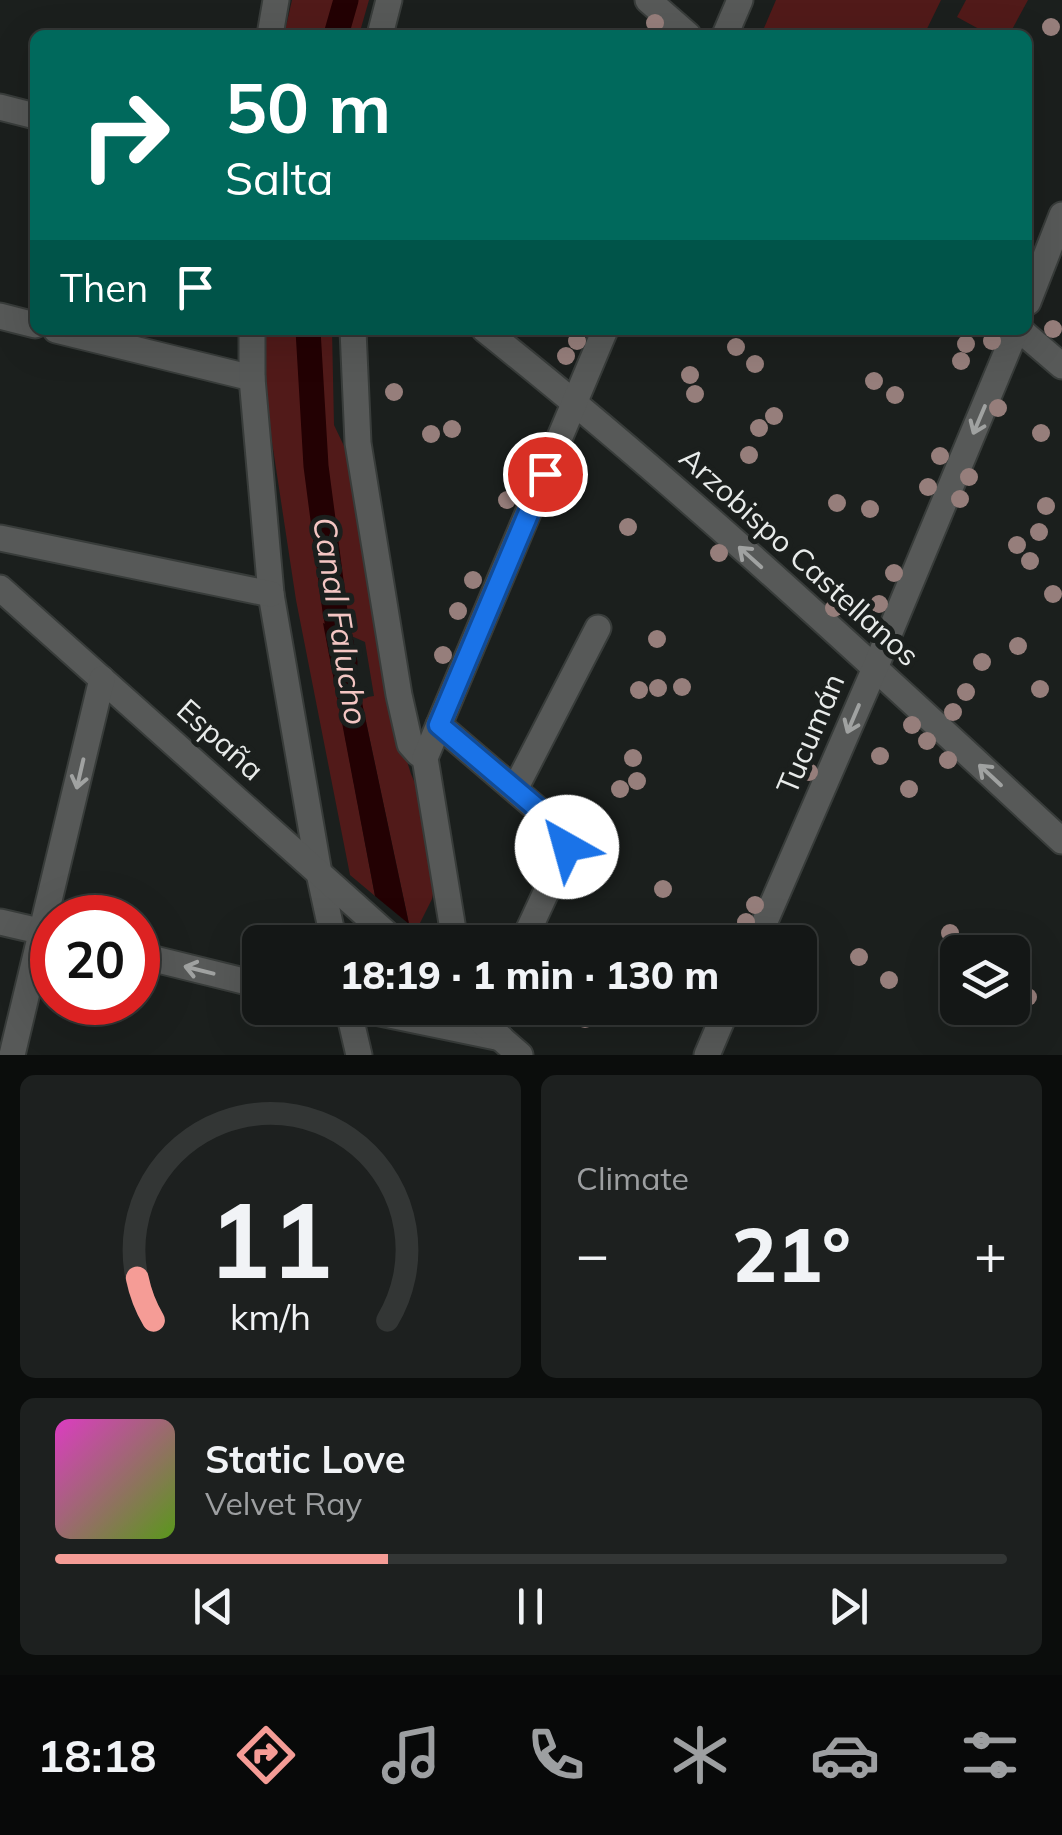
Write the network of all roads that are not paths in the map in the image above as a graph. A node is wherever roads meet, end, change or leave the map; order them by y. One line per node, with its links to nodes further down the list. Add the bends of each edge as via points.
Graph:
1 (276, 0): 5 (street)
2 (389, 0): 6 (street)
3 (648, 0): 7 (street)
4 (740, 0): 8 (street)
5 (271, 30)
6 (381, 30)
7 (682, 30)
8 (727, 30)
9 (0, 107): 10 (street)
10 (30, 115)
11 (1062, 215): 12 (street)
12 (1032, 292)
13 (0, 316): 14 (street)
14 (30, 324)
15 (76, 335): 23 (street)
16 (252, 335): 23 (street)
17 (353, 335): 32 (street, via 358,443 396,676 410,744)
18 (491, 335): 24 (street, Arzobispo Castellanos)
19 (603, 335): 24 (street)
20 (1016, 335): 29 (street, Tucumán, one-way to 29)
21 (1024, 335): 22 (street)
22 (1062, 366)
23 (252, 378): 27 (street)
24 (576, 402): 29 (street, Arzobispo Castellanos, one-way to 24); 31 (street)
25 (0, 538): 27 (street)
26 (0, 588): 30 (street, España)
27 (271, 594): 35 (street)
28 (598, 628): 33 (street)
29 (875, 668): 34 (street, Arzobispo Castellanos, one-way to 29); 42 (street, Tucumán, one-way to 42)
30 (102, 679): 35 (street, España); 36 (street, one-way to 36)
31 (439, 725): 32 (street); 33 (street)
32 (425, 758): 40 (street)
33 (515, 789): 41 (street, via 568,839)
34 (1062, 841)
35 (320, 873): 38 (street); 39 (street, España)
36 (56, 895)
37 (0, 922): 43 (street)
38 (331, 925)
39 (377, 925)
40 (452, 925)
41 (531, 925)
42 (763, 925)
43 (30, 929)
44 (160, 960): 45 (street, one-way to 44)
45 (242, 980)
46 (30, 994): 49 (street)
47 (352, 1025): 50 (street)
48 (720, 1025): 51 (street)
49 (12, 1055)
50 (359, 1055)
51 (707, 1055)

